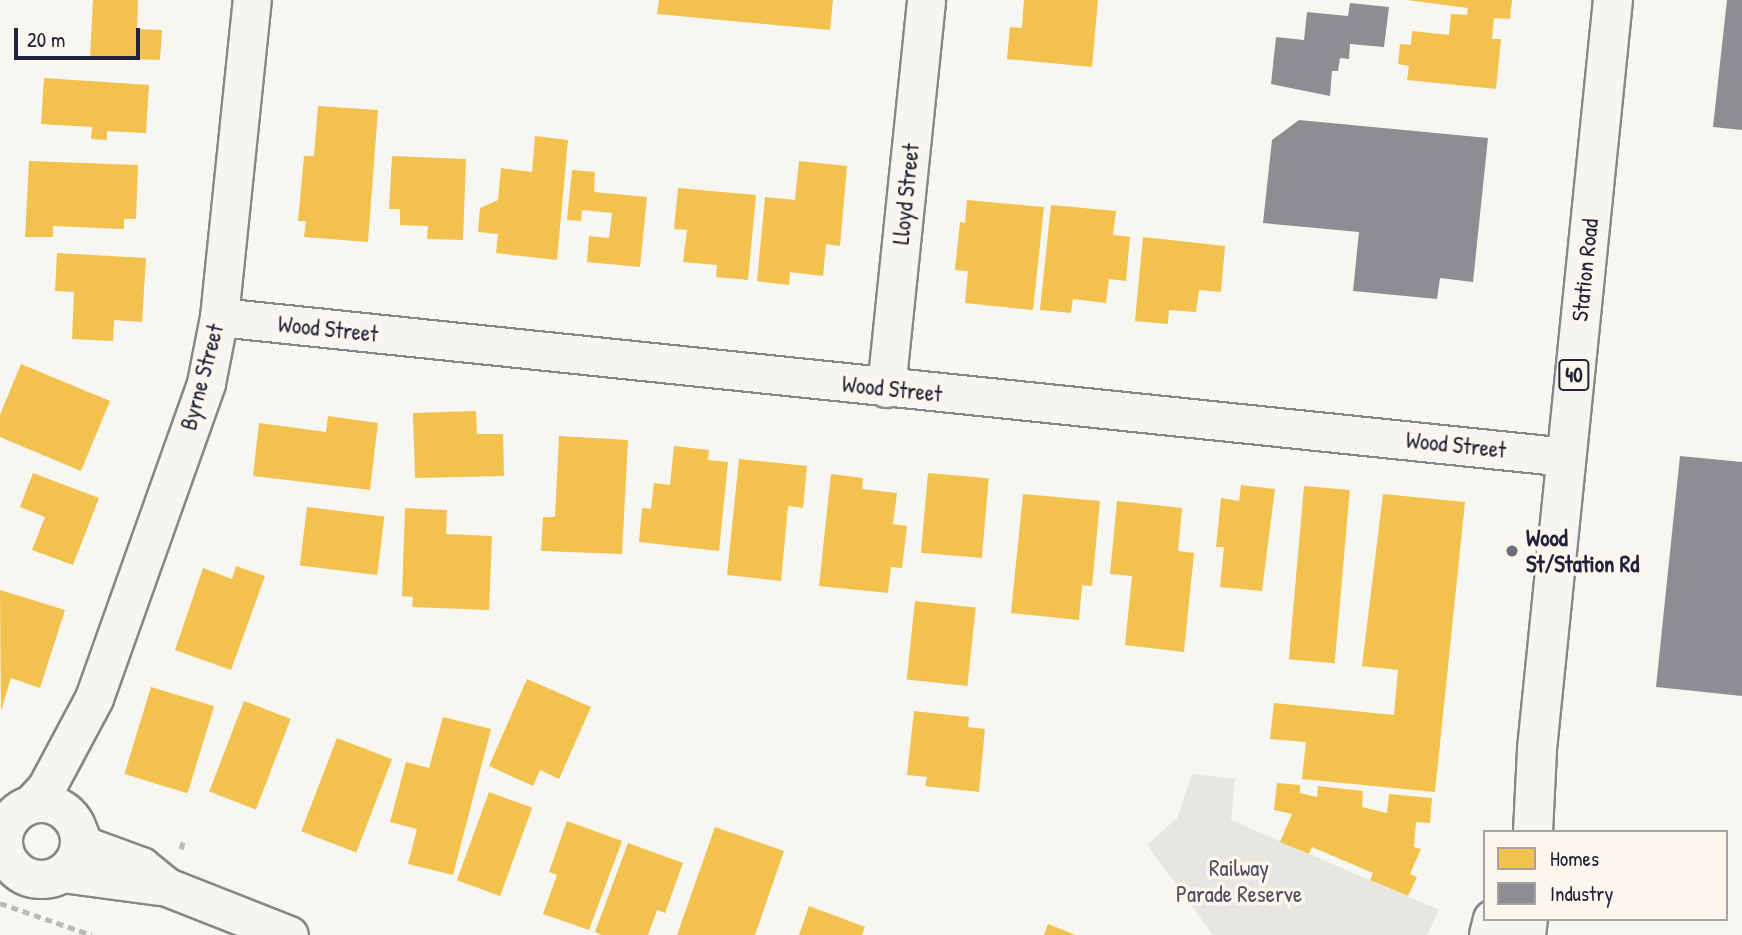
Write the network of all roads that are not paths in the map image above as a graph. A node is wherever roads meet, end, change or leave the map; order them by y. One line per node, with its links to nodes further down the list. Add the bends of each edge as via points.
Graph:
1 (251, 0): 4 (street, Byrne Street)
2 (926, 0): 5 (street, Lloyd Street)
3 (1613, 0): 6 (main road, Station Road / 40)
4 (219, 317): 5 (street, Wood Street); 7 (street, Byrne Street, via 206,383)
5 (886, 388): 6 (street, Wood Street)
6 (1566, 457): 8 (main road, Station Road / 40)
7 (94, 698): 9 (street, Byrne Street, via 46,788); 10 (street, Byrne Street, via 78,783)
8 (1537, 749): 11 (main road, Station Road / 40); 12 (main road, Station Road / 40)
9 (18, 806): 10 (street, via 52,804); 13 (street, via 5,825)
10 (77, 829): 14 (street, via 78,850); 15 (street, via 84,845 141,866)
11 (1517, 830)
12 (1533, 830)
13 (2, 850): 14 (street, via 11,866 27,877 47,879)
14 (62, 873): 15 (street)
15 (167, 887): 16 (street)
16 (289, 935)

